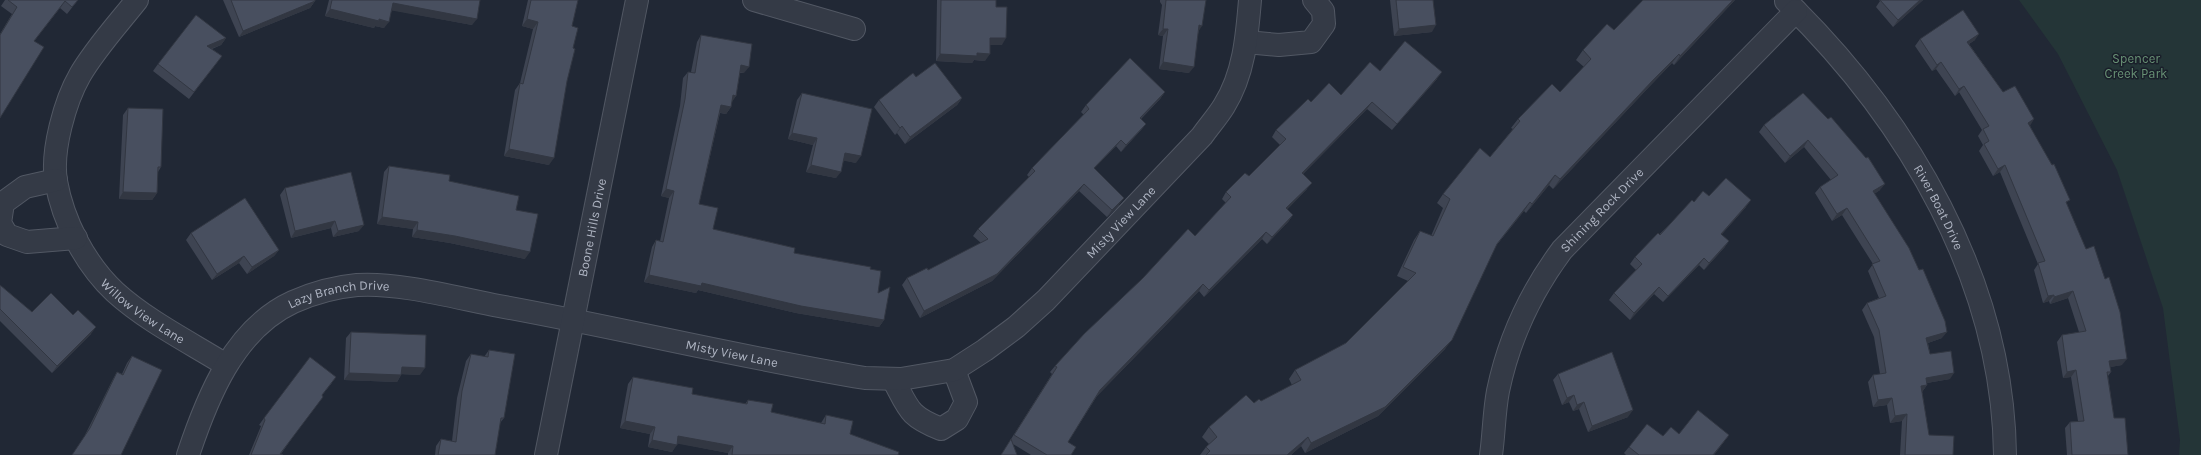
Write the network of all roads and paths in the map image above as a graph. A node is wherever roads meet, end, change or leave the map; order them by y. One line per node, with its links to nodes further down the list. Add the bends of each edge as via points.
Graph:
1 (137, 0): 9 (street, Willow View Lane, via 80,75 60,129)
2 (637, 0): 11 (street, Boone Hills Drive)
3 (754, 0): 7 (street)
4 (1250, 0): 8 (street, Misty View Lane)
5 (1314, 0): 8 (street, via 1323,12 1324,24 1311,42 1279,45)
6 (1790, 5): 17 (street, Shining Rock Drive, via 1562,250 1543,275 1525,307 1511,340 1498,392); 18 (street, River Boat Drive, via 1866,89 1908,151 1943,210 1968,266 1990,333 1999,376 2005,427)
7 (854, 29)
8 (1246, 42): 13 (street, Misty View Lane, via 1238,76 1224,106 1202,136 1046,300 1016,326)
9 (56, 180): 10 (street, Willow View Lane, via 71,231); 10 (street, via 25,187 3,203 0,223 7,235 27,242)
10 (76, 238): 12 (street, Willow View Lane, via 94,268 115,291 145,315)
11 (573, 319): 12 (street, Lazy Branch Drive, via 392,286 358,285 328,290 292,303 267,320 243,342); 14 (street, Misty View Lane, via 827,372); 16 (street, Boone Hills Drive)
12 (226, 365): 15 (street, Lazy Branch Drive)
13 (954, 370): 14 (street, Misty View Lane); 14 (street, via 966,402 957,419 941,429 920,421 911,413)
14 (893, 379)
15 (188, 455)
16 (546, 455)
17 (1491, 455)
18 (2005, 455)

